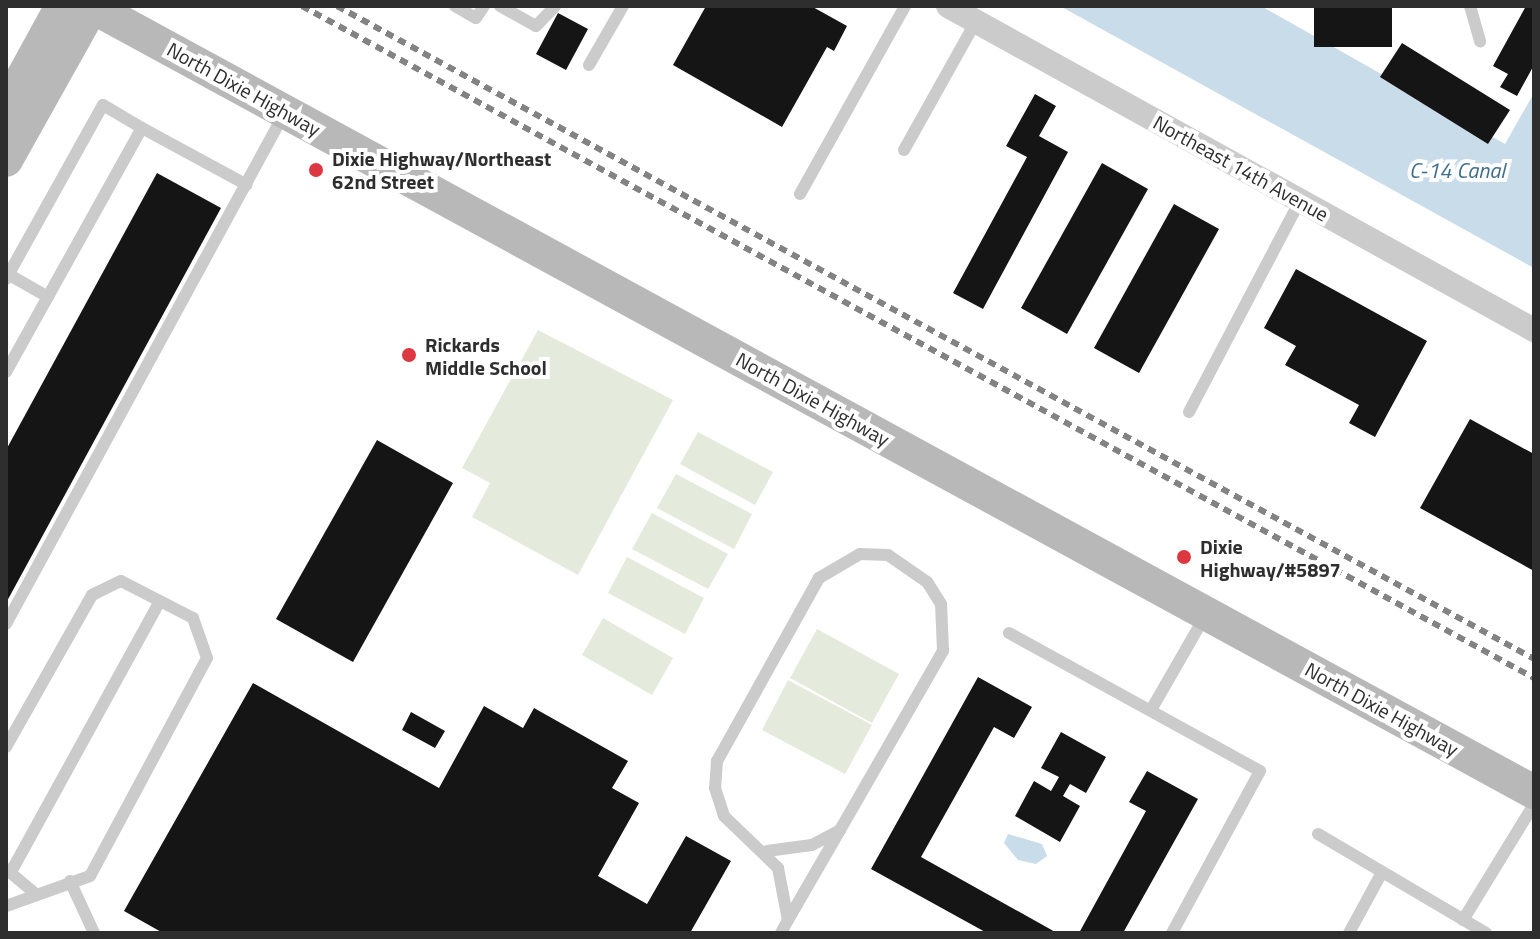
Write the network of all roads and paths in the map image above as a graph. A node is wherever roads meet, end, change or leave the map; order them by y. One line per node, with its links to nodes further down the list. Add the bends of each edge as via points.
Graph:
1 (62, 6): 14 (main road)
2 (92, 6): 15 (main road, North Dixie Highway); 18 (main road)
3 (455, 6): 4 (lane, via 476,18)
4 (484, 6)
5 (500, 6): 6 (lane, via 536,26)
6 (555, 6)
7 (623, 6): 13 (lane)
8 (905, 6): 20 (lane)
9 (948, 6): 11 (street, Northeast 14th Avenue)
10 (1470, 6): 12 (lane)
11 (976, 21): 17 (lane); 21 (street, Northeast 14th Avenue)
12 (1480, 42)
13 (589, 65)
14 (6, 108)
15 (286, 111): 19 (lane); 28 (main road, North Dixie Highway)
16 (142, 128): 19 (lane); 22 (lane, via 103,105); 23 (lane)
17 (904, 150)
18 (6, 160)
19 (247, 185): 29 (lane)
20 (800, 194)
21 (1300, 201): 24 (street, Northeast 14th Avenue); 26 (lane)
22 (7, 276): 23 (lane)
23 (48, 297): 25 (lane)
24 (1534, 330)
25 (6, 372)
26 (1189, 412)
27 (160, 601): 32 (lane, via 121,581 92,595); 38 (lane); 40 (lane, via 193,618 207,658 90,876)
28 (1206, 613): 31 (lane); 33 (main road, North Dixie Highway)
29 (6, 624)
30 (1009, 633): 31 (lane)
31 (1151, 710): 47 (lane, via 1260,771)
32 (6, 747)
33 (1534, 792)
34 (1534, 804): 44 (lane)
35 (840, 830): 37 (lane, via 812,845); 37 (lane, via 943,651 941,604 927,582 888,555 860,554 819,578 717,761 715,788 724,816); 43 (lane)
36 (1318, 834): 39 (lane)
37 (767, 851): 43 (lane, via 778,868)
38 (8, 871): 41 (lane)
39 (1381, 874): 44 (lane); 48 (lane)
40 (70, 881): 41 (lane); 45 (lane)
41 (33, 892): 42 (lane)
42 (6, 906)
43 (788, 920): 46 (lane)
44 (1463, 920): 49 (lane)
45 (94, 933)
46 (781, 933)
47 (1172, 933)
48 (1349, 933)
49 (1486, 933)

